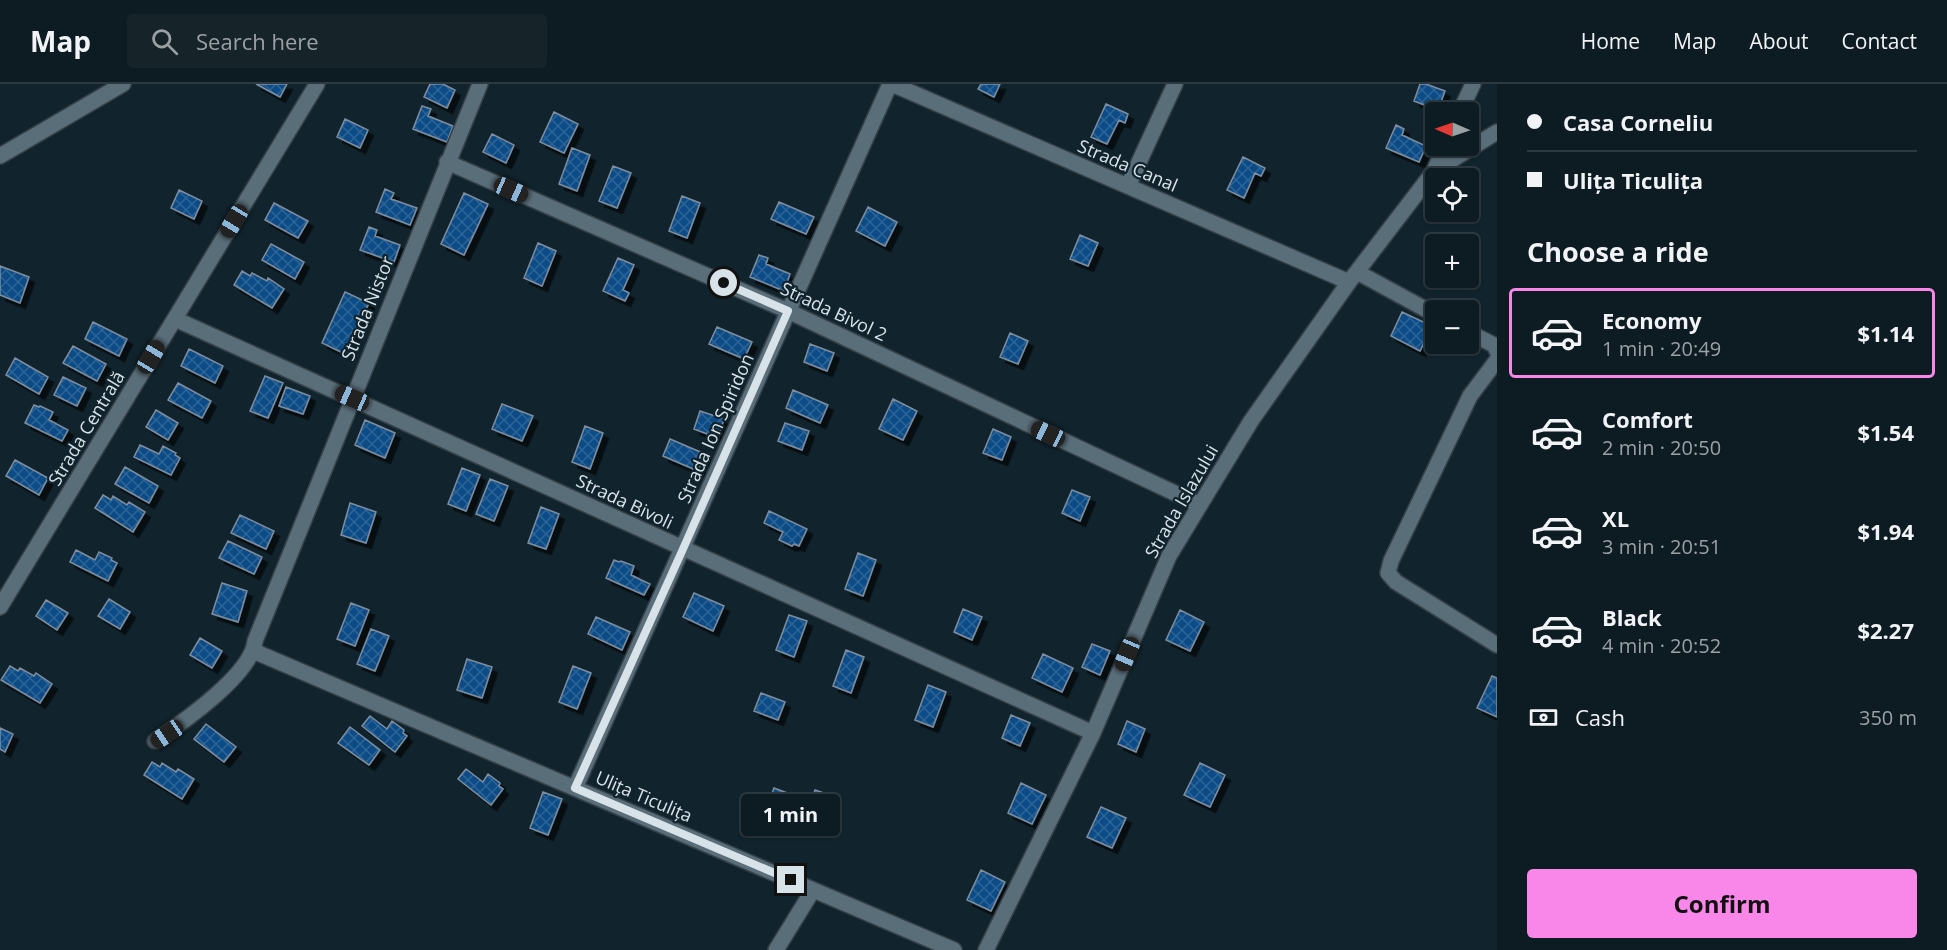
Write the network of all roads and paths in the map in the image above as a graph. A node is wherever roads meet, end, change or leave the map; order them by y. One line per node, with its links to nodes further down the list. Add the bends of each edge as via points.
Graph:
1 (123, 84): 9 (street)
2 (317, 84): 17 (street, Strada Centrală)
3 (480, 84): 10 (street, Strada Nistor)
4 (891, 84): 13 (street, Strada Canal); 16 (street, Strada Ion Spiridon)
5 (1176, 84): 13 (street)
6 (1473, 84): 7 (street)
7 (1465, 102)
8 (1497, 132): 11 (street, Strada Islazului)
9 (0, 156)
10 (447, 162): 16 (street, Strada Bivol 2); 21 (street, Strada Nistor)
11 (1439, 168)
12 (1425, 183): 14 (street, Strada Islazului)
13 (1128, 186): 14 (street, Strada Canal)
14 (1353, 277): 15 (street, Strada Canal); 22 (street, Strada Islazului, via 1251,421)
15 (1425, 310)
16 (788, 311): 22 (street, Strada Bivol 2); 23 (street, Strada Ion Spiridon)
17 (175, 319): 21 (street, Strada Bivoli); 24 (street, Strada Centrală)
18 (1479, 338): 19 (street, via 1494,345)
19 (1497, 351)
20 (1497, 360): 25 (street, via 1470,396 1388,573 1395,582)
21 (352, 398): 23 (street, Strada Bivoli); 26 (street, Strada Nistor)
22 (1200, 505): 27 (street, Strada Islazului, via 1169,556)
23 (683, 549): 27 (street, Strada Bivoli); 29 (street, Strada Ion Spiridon)
24 (0, 607)
25 (1497, 645)
26 (254, 648): 28 (street, Strada Nistor, via 221,691); 29 (street, Ulița Ticulița)
27 (1093, 733): 33 (street, Strada Islazului)
28 (155, 741)
29 (575, 788): 30 (street, Ulița Ticulița)
30 (813, 890): 31 (street); 32 (street, Ulița Ticulița)
31 (776, 950)
32 (954, 950)
33 (986, 950)

